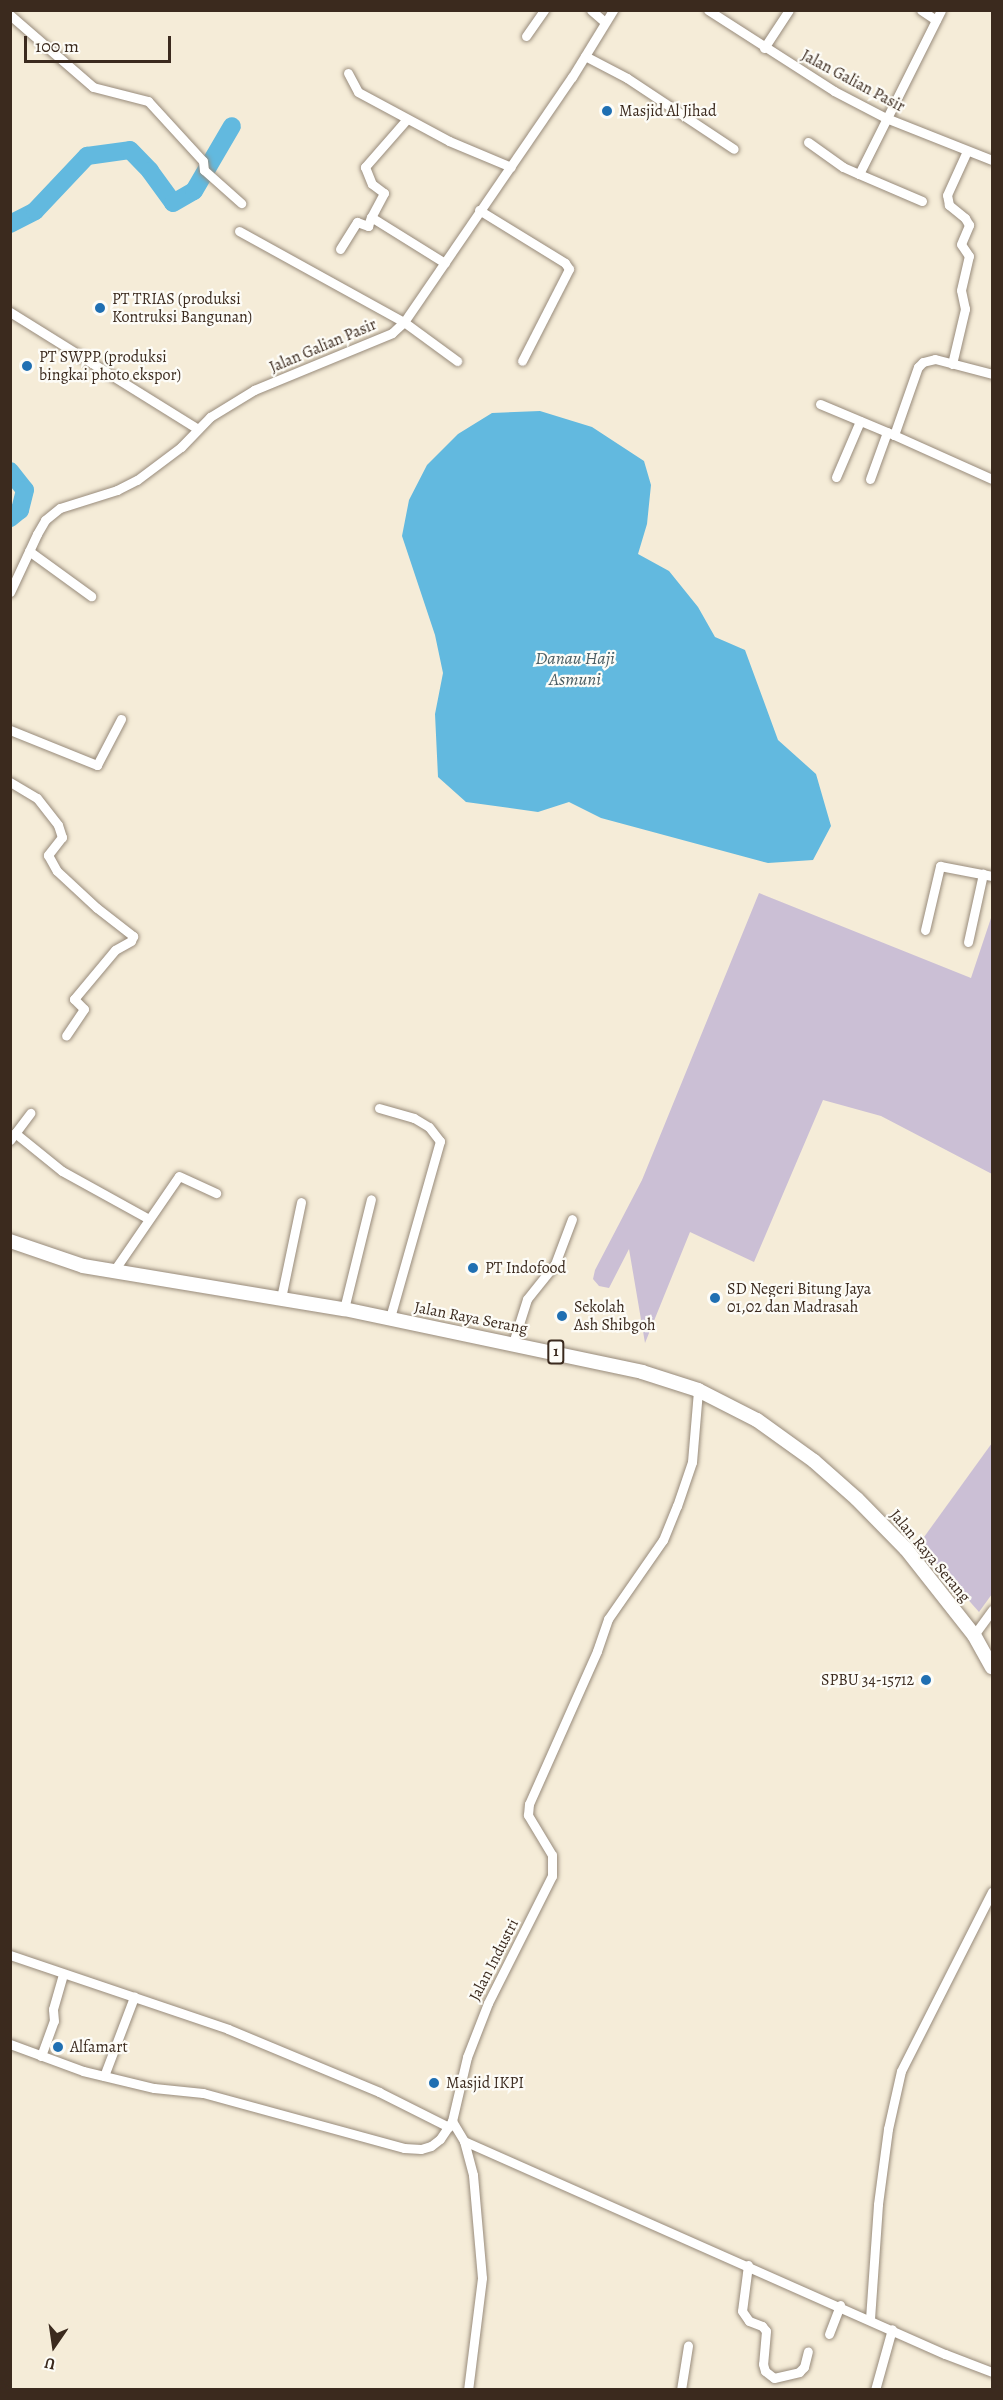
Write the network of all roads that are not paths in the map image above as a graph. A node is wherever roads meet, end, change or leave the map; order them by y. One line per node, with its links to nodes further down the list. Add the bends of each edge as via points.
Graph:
1 (544, 10): 11 (street)
2 (591, 10): 10 (street)
3 (613, 10): 10 (street, Jalan Galian Pasir)
4 (708, 10): 12 (street, Jalan Galian Pasir)
5 (789, 10): 12 (street)
6 (921, 10): 9 (street)
7 (941, 10): 9 (street)
8 (10, 15): 24 (street, via 93,87 148,100 202,161 206,171)
9 (936, 20): 15 (street)
10 (605, 22): 13 (street, Jalan Galian Pasir)
11 (526, 36)
12 (764, 48): 15 (street, Jalan Galian Pasir, via 824,86)
13 (585, 56): 18 (street, via 627,78); 21 (street, Jalan Galian Pasir)
14 (348, 73): 16 (street, via 358,92)
15 (886, 118): 19 (street, Jalan Galian Pasir); 22 (street)
16 (407, 119): 21 (street); 26 (street, via 364,167 371,183 384,193)
17 (808, 141): 22 (street, via 843,168)
18 (734, 149)
19 (967, 151): 20 (street, Jalan Galian Pasir); 34 (street, via 947,195 949,205 969,225 961,244 969,256 961,290 965,309)
20 (993, 160)
21 (511, 166): 25 (street, Jalan Galian Pasir)
22 (859, 174): 23 (street)
23 (922, 201)
24 (241, 202)
25 (479, 210): 29 (street, Jalan Galian Pasir); 33 (street, via 569,269)
26 (371, 217): 28 (street, via 368,226 357,222); 29 (street)
27 (239, 231): 31 (street)
28 (340, 249)
29 (445, 263): 31 (street, Jalan Galian Pasir)
30 (10, 312): 38 (street)
31 (404, 322): 32 (street); 38 (street, Jalan Galian Pasir, via 392,333 254,390)
32 (457, 361)
33 (522, 361)
34 (952, 364): 35 (street); 39 (street, via 935,359 918,366)
35 (993, 374)
36 (820, 404): 37 (street)
37 (860, 421): 39 (street); 40 (street)
38 (196, 428): 43 (street, Jalan Galian Pasir, via 181,447 136,480 60,508 45,520)
39 (891, 434): 41 (street); 42 (street)
40 (836, 477)
41 (870, 479)
42 (993, 479)
43 (29, 551): 44 (street, Jalan Galian Pasir); 45 (street)
44 (10, 592)
45 (92, 596)
46 (121, 719): 47 (street, via 97,765)
47 (10, 730)
48 (10, 782): 52 (street, via 37,798 58,825 62,837 48,855 57,871 133,936 115,950 74,999 84,1009)
49 (988, 875): 50 (street, via 940,866); 51 (street)
50 (925, 930)
51 (968, 942)
52 (66, 1036)
53 (379, 1108): 65 (street, via 414,1118 429,1127 440,1141)
54 (30, 1113): 55 (street)
55 (13, 1136): 59 (street, via 62,1171)
56 (216, 1193): 59 (street, via 179,1176)
57 (371, 1199): 64 (street)
58 (301, 1202): 63 (street)
59 (148, 1219): 62 (street)
60 (572, 1219): 66 (street, via 555,1264 527,1299)
61 (10, 1241): 62 (highway, Jalan Raya Serang / 1)
62 (113, 1272): 63 (highway, Jalan Raya Serang / 1)
63 (281, 1298): 64 (highway, Jalan Raya Serang / 1)
64 (344, 1309): 65 (highway, Jalan Raya Serang / 1)
65 (390, 1318): 66 (highway, Jalan Raya Serang / 1)
66 (513, 1343): 67 (highway, Jalan Raya Serang / 1, via 642,1372)
67 (698, 1390): 69 (highway, Jalan Raya Serang / 1, via 757,1420 814,1461 857,1499 906,1549); 78 (street, Jalan Industri, via 692,1462 677,1506 663,1540 608,1619 529,1804 528,1815 552,1855 552,1876 466,2057)
68 (993, 1610): 69 (street)
69 (974, 1635): 70 (highway, Jalan Raya Serang / 1)
70 (993, 1667)
71 (993, 1892): 82 (street, via 901,2071 878,2204)
72 (10, 1955): 73 (street)
73 (63, 1974): 74 (street); 76 (street, via 53,2009 54,2021)
74 (134, 1997): 77 (street); 78 (street, via 254,2040)
75 (10, 2044): 76 (street)
76 (40, 2056): 77 (street)
77 (104, 2076): 78 (street, via 203,2094 404,2148 431,2146)
78 (451, 2124): 79 (street)
79 (464, 2141): 80 (street); 89 (street, via 473,2175 482,2278)
80 (748, 2265): 81 (street); 88 (street, via 742,2311 749,2321 764,2328 763,2364)
81 (840, 2305): 82 (street); 84 (street)
82 (870, 2319): 83 (street)
83 (891, 2329): 87 (street); 92 (street)
84 (829, 2334)
85 (688, 2346): 90 (street)
86 (808, 2351): 88 (street, via 801,2370)
87 (993, 2372)
88 (774, 2378): 91 (street)
89 (468, 2390)
90 (681, 2390)
91 (775, 2390)
92 (875, 2390)

